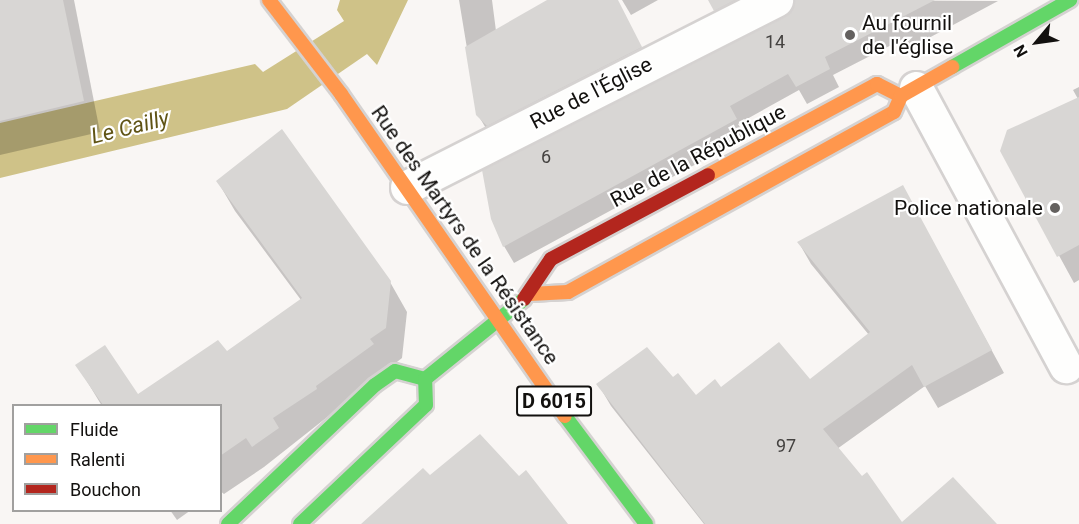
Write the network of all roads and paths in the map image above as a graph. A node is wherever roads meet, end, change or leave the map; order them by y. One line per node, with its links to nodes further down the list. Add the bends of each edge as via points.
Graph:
1 (269, 0): 5 (street, Rue des Martyrs de la Résistance / D 6015)
2 (776, 0): 5 (street, Rue de l'Église)
3 (1070, 0): 4 (street)
4 (908, 92): 6 (street, via 894,112 568,292); 6 (street, Rue de la République, via 877,84 551,260); 8 (street)
5 (407, 187): 7 (street, Rue des Martyrs de la Résistance / D 6015)
6 (530, 294): 7 (street, Rue de la République)
7 (499, 321): 9 (street, Rue de la République); 12 (street, Rue des Martyrs de la Résistance / D 6015)
8 (1066, 366)
9 (425, 379): 10 (street, via 395,371 375,385); 11 (street, via 426,405)
10 (228, 524)
11 (300, 524)
12 (646, 524)

